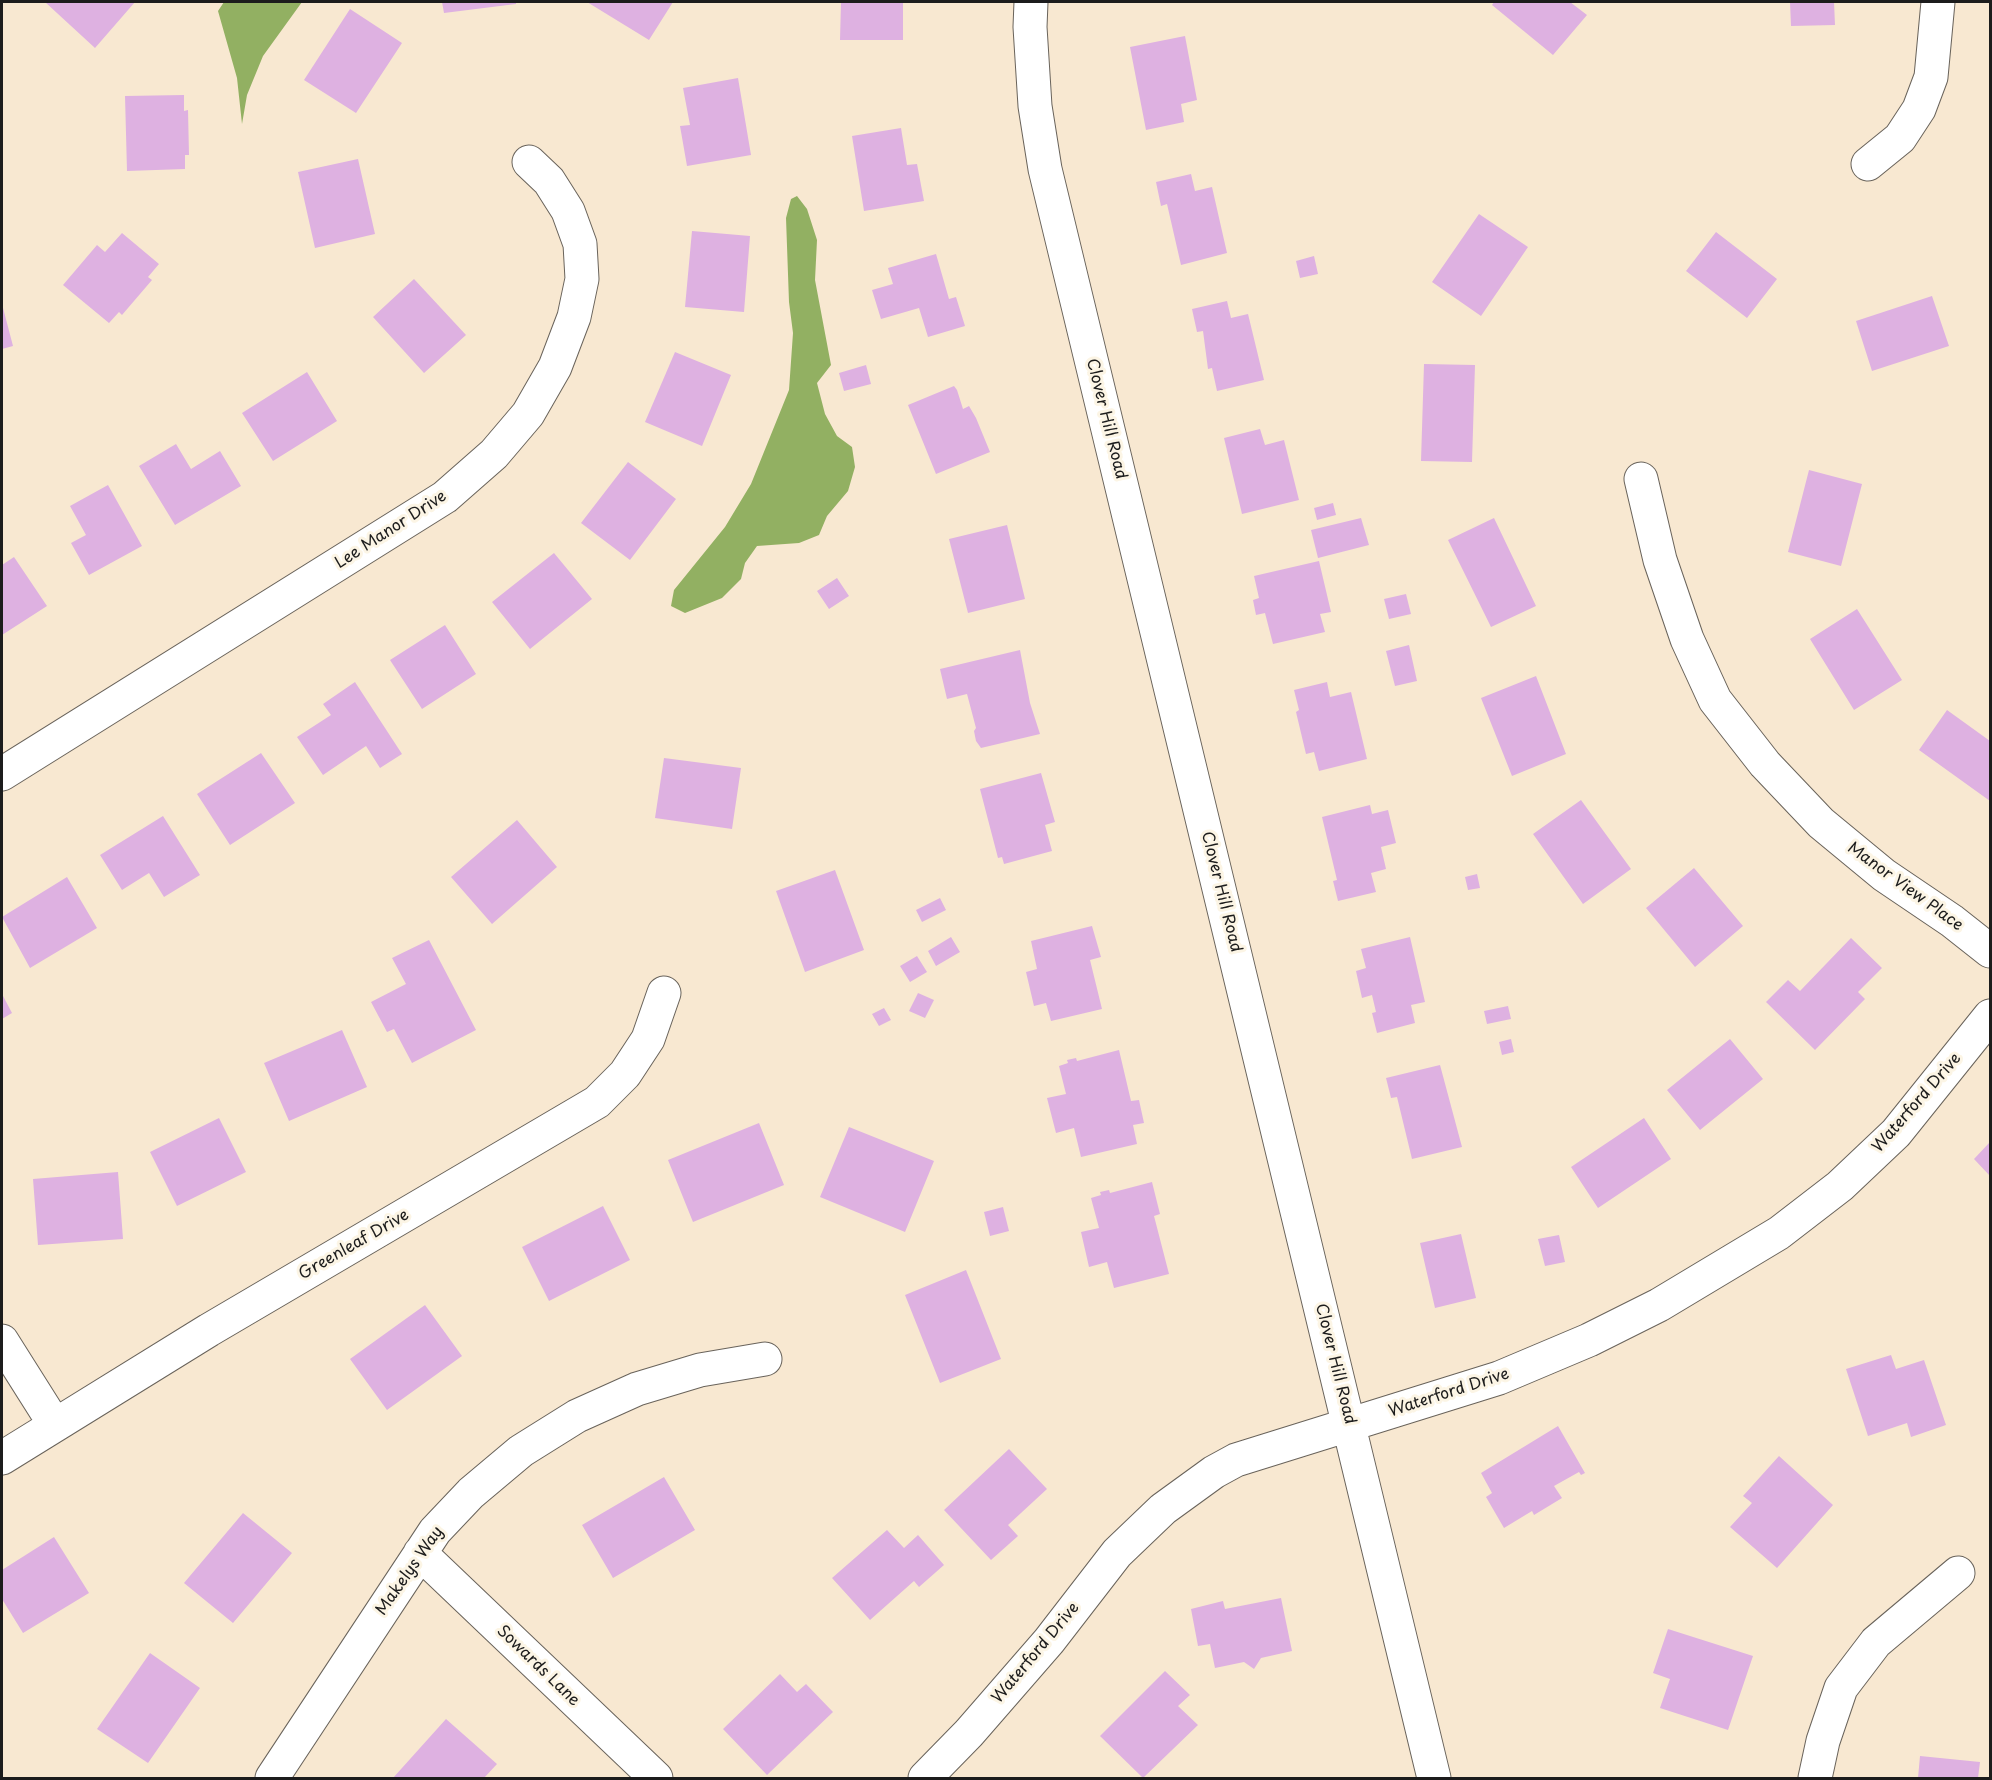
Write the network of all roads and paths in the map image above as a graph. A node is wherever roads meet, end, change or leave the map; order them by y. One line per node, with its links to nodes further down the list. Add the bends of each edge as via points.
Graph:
1 (1031, 2): 13 (street, Clover Hill Road, via 1035,106 1045,169)
2 (1938, 2): 4 (street, via 1931,77 1919,109 1900,138)
3 (529, 162): 6 (street, Lee Manor Drive, via 549,181 568,211 579,244 582,279 574,317 555,367 528,414 494,454 445,497)
4 (1868, 164)
5 (1641, 478): 7 (street, Manor View Place, via 1659,560 1687,639 1715,700 1765,764 1821,823 1884,875)
6 (2, 774)
7 (1990, 951)
8 (664, 993): 12 (street, Greenleaf Drive, via 648,1039 625,1074 597,1102)
9 (1990, 1016): 13 (street, Waterford Drive, via 1896,1132 1840,1186 1779,1233 1659,1305 1589,1340 1499,1378)
10 (2, 1341): 12 (street)
11 (765, 1359): 15 (street, Makelys Way, via 700,1370 637,1389 577,1416 521,1451 471,1493)
12 (55, 1425): 14 (street, Greenleaf Drive)
13 (1350, 1425): 19 (street, Waterford Drive, via 1236,1460 1163,1509 1117,1553 1049,1641); 20 (street, Clover Hill Road)
14 (2, 1458)
15 (420, 1553): 17 (street, Makelys Way); 18 (street, Sowards Lane)
16 (1958, 1573): 21 (street, via 1876,1641 1841,1688)
17 (272, 1779)
18 (656, 1779)
19 (925, 1779)
20 (1434, 1779)
21 (1815, 1779)

